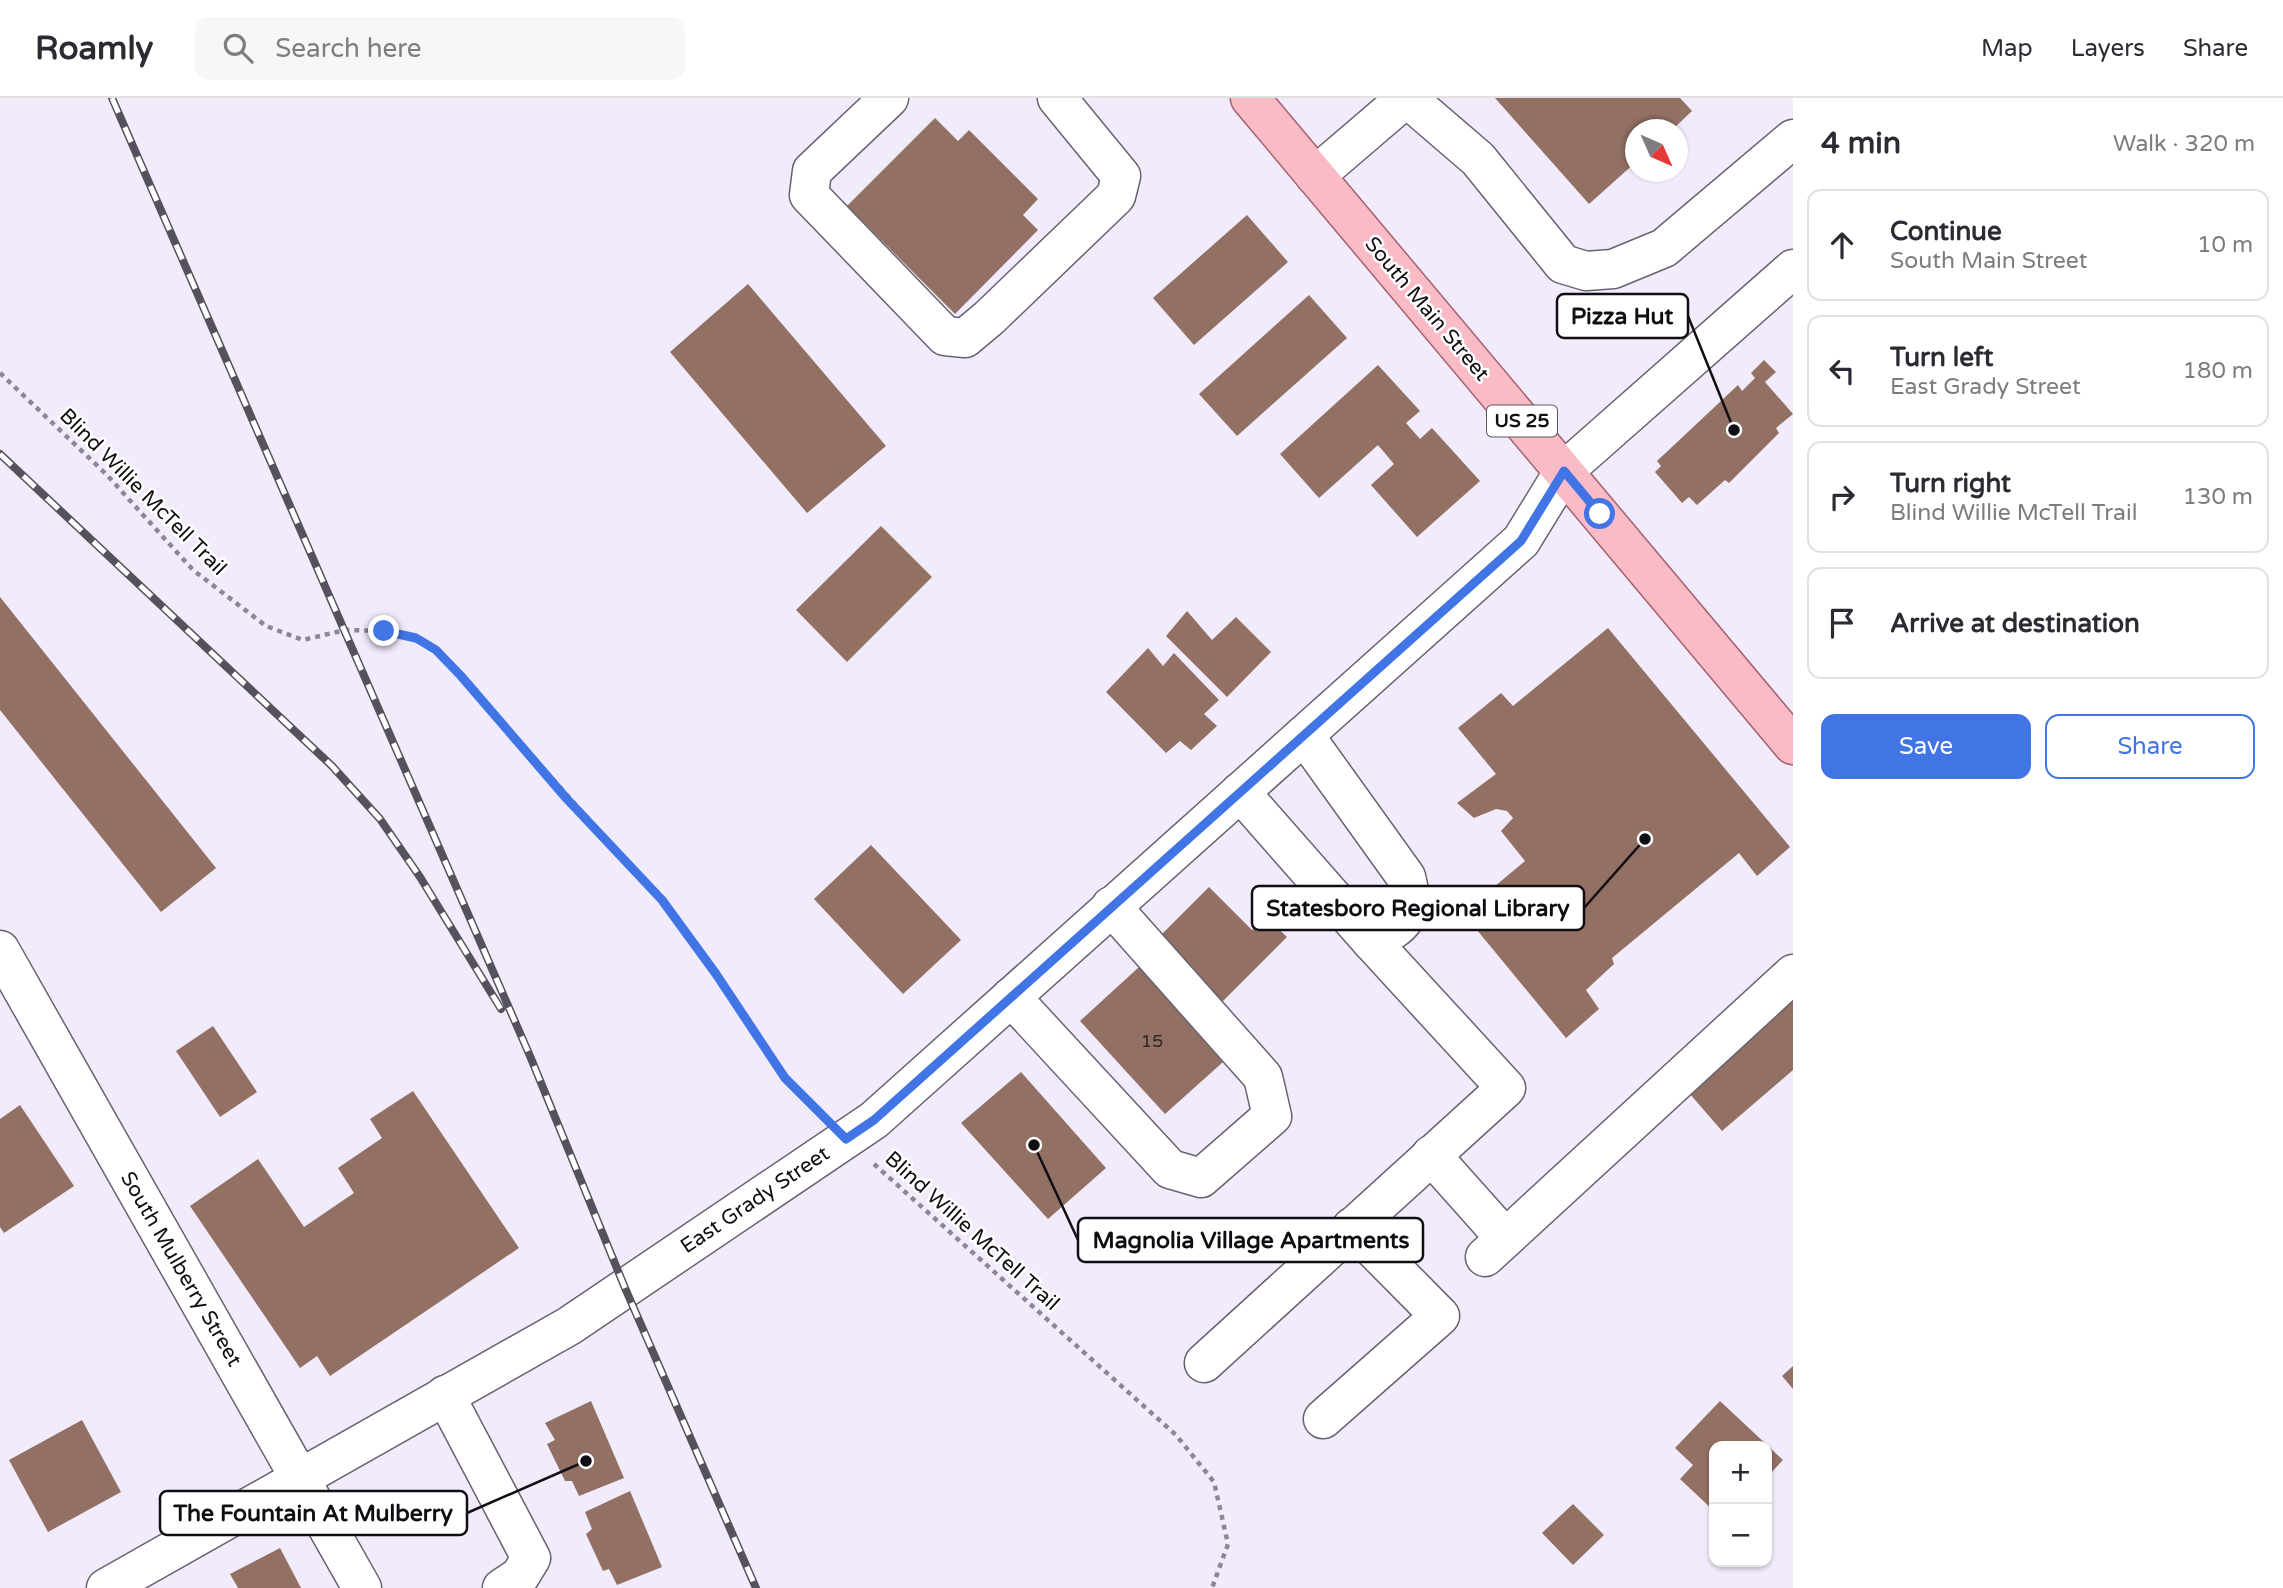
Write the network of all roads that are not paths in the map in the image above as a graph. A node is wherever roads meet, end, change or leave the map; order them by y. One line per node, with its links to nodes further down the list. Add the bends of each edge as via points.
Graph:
1 (889, 98): 4 (street, via 813,171 809,195 945,336 965,338 1116,196 1121,176)
2 (1250, 98): 6 (main road, South Main Street / US 25)
3 (1406, 98): 5 (street, via 1478,159 1563,264 1586,271 1614,269 1664,248); 6 (street)
4 (1074, 104)
5 (1789, 150)
6 (1315, 176): 8 (main road, South Main Street / US 25)
7 (1793, 269): 8 (street, East Grady Street)
8 (1564, 471): 9 (street, East Grady Street, via 1521,541); 10 (main road, South Main Street / US 25)
9 (1304, 735): 11 (street, East Grady Street); 13 (street, via 1406,877 1412,897 1408,917 1391,933)
10 (1793, 745)
11 (1240, 792): 12 (street, East Grady Street); 13 (street)
12 (1111, 906): 16 (street, East Grady Street); 16 (street, via 1263,1077 1272,1116 1201,1178 1170,1169)
13 (1371, 941): 17 (street, via 1506,1088)
14 (0, 950): 22 (street, South Mulberry Street)
15 (1793, 974): 17 (street, via 1495,1247)
16 (1011, 997): 20 (street, East Grady Street, via 874,1120 569,1326)
17 (1432, 1155): 18 (street)
18 (1352, 1227): 19 (street); 21 (street, via 1440,1316)
19 (1204, 1363)
20 (445, 1395): 22 (street, East Grady Street); 25 (street, via 531,1558 520,1576)
21 (1323, 1419)
22 (299, 1477): 23 (street, East Grady Street); 24 (street, South Mulberry Street)
23 (106, 1588)
24 (362, 1588)
25 (502, 1588)

